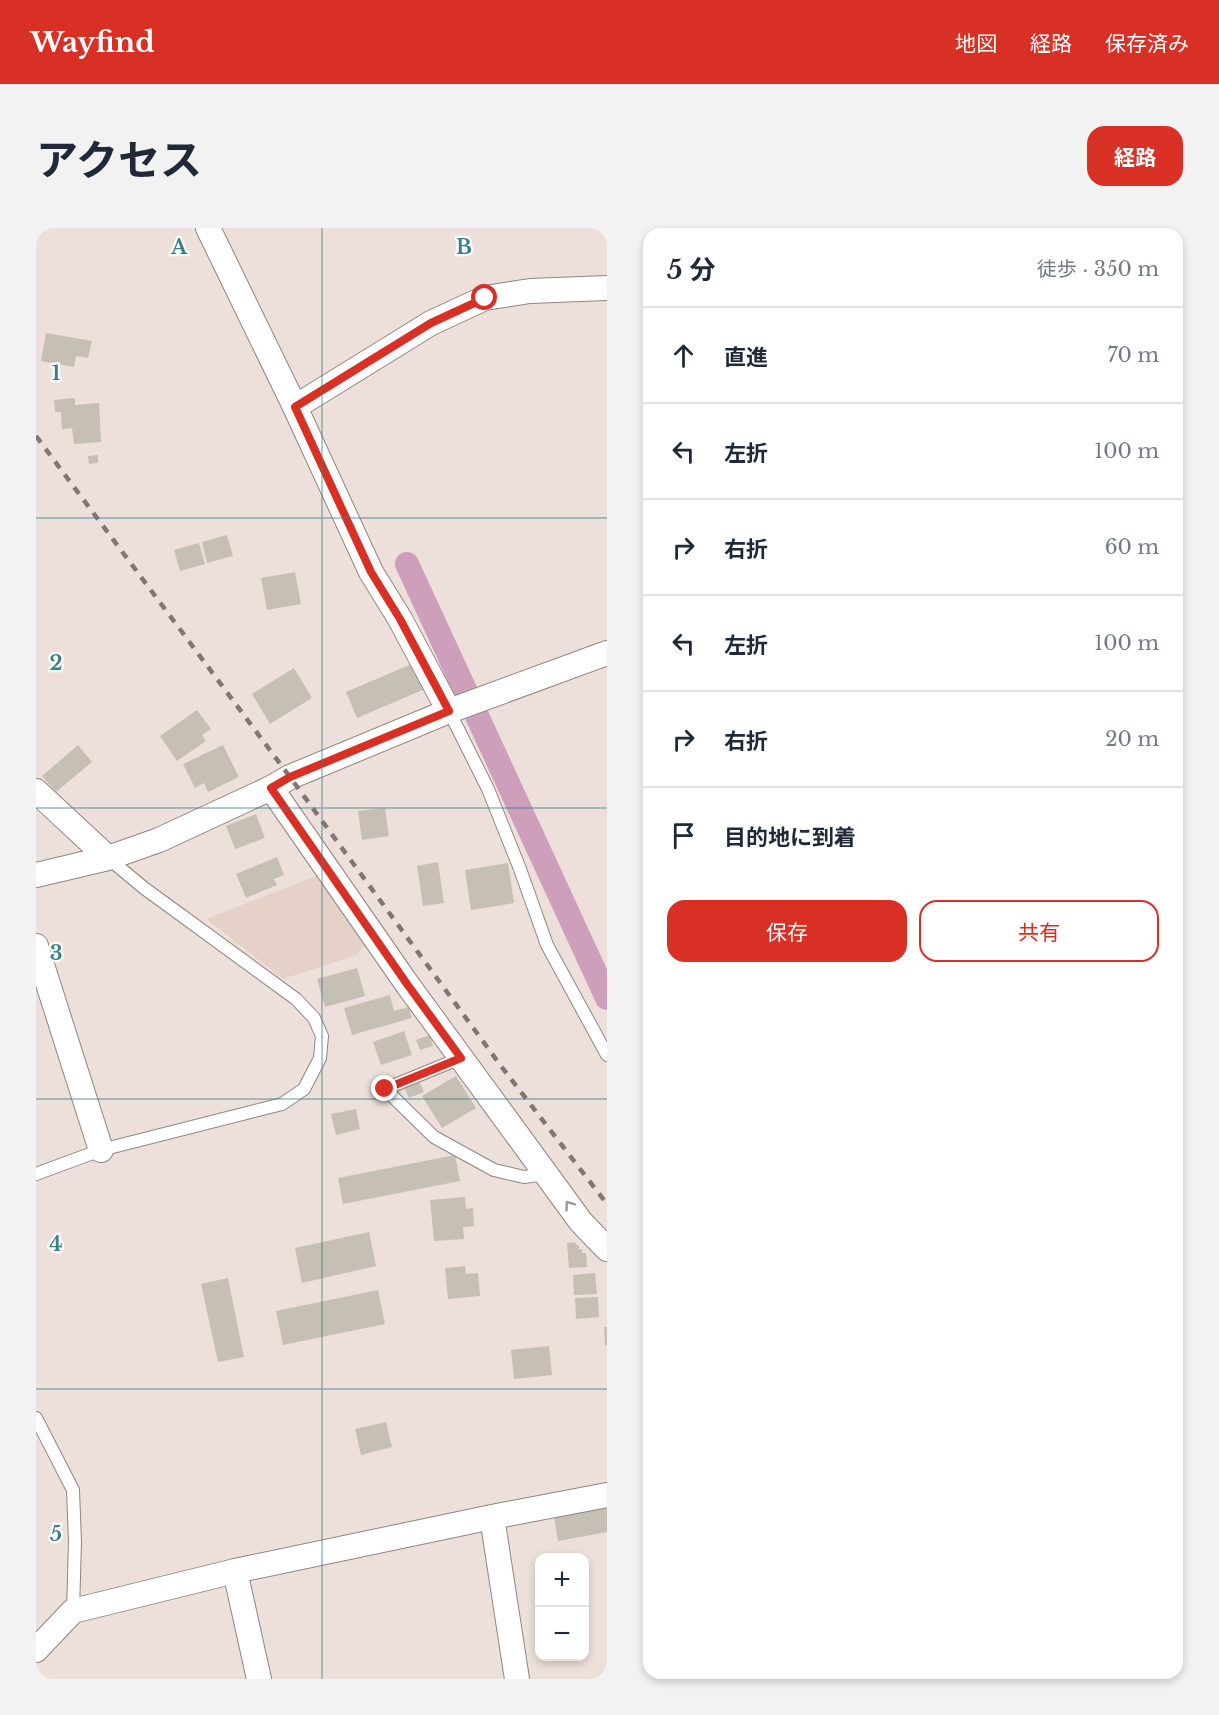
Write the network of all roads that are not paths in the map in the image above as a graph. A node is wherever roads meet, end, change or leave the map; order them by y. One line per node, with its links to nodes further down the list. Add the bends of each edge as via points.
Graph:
1 (208, 228): 3 (street)
2 (607, 288): 3 (street, via 530,291 485,298 431,323)
3 (295, 407): 5 (street, via 371,572)
4 (607, 653): 5 (street)
5 (455, 709): 6 (street); 11 (lane, via 547,945)
6 (271, 788): 8 (street, via 159,840); 12 (street)
7 (36, 791): 8 (street)
8 (108, 858): 9 (street); 13 (lane, via 296,999 314,1018 322,1036 320,1058 304,1089 282,1104)
9 (36, 875)
10 (36, 946): 13 (street)
11 (607, 1055)
12 (461, 1058): 15 (street); 15 (lane, via 385,1089 434,1137 494,1170 524,1177)
13 (101, 1150): 14 (lane)
14 (36, 1174)
15 (546, 1174): 16 (street, one-way to 15, via 581,1222)
16 (607, 1249)
17 (36, 1418): 21 (lane, via 73,1490)
18 (607, 1496): 19 (street)
19 (492, 1517): 20 (street); 24 (street)
20 (235, 1571): 21 (street); 23 (street)
21 (73, 1611): 22 (street)
22 (36, 1650)
23 (259, 1679)
24 (517, 1679)

